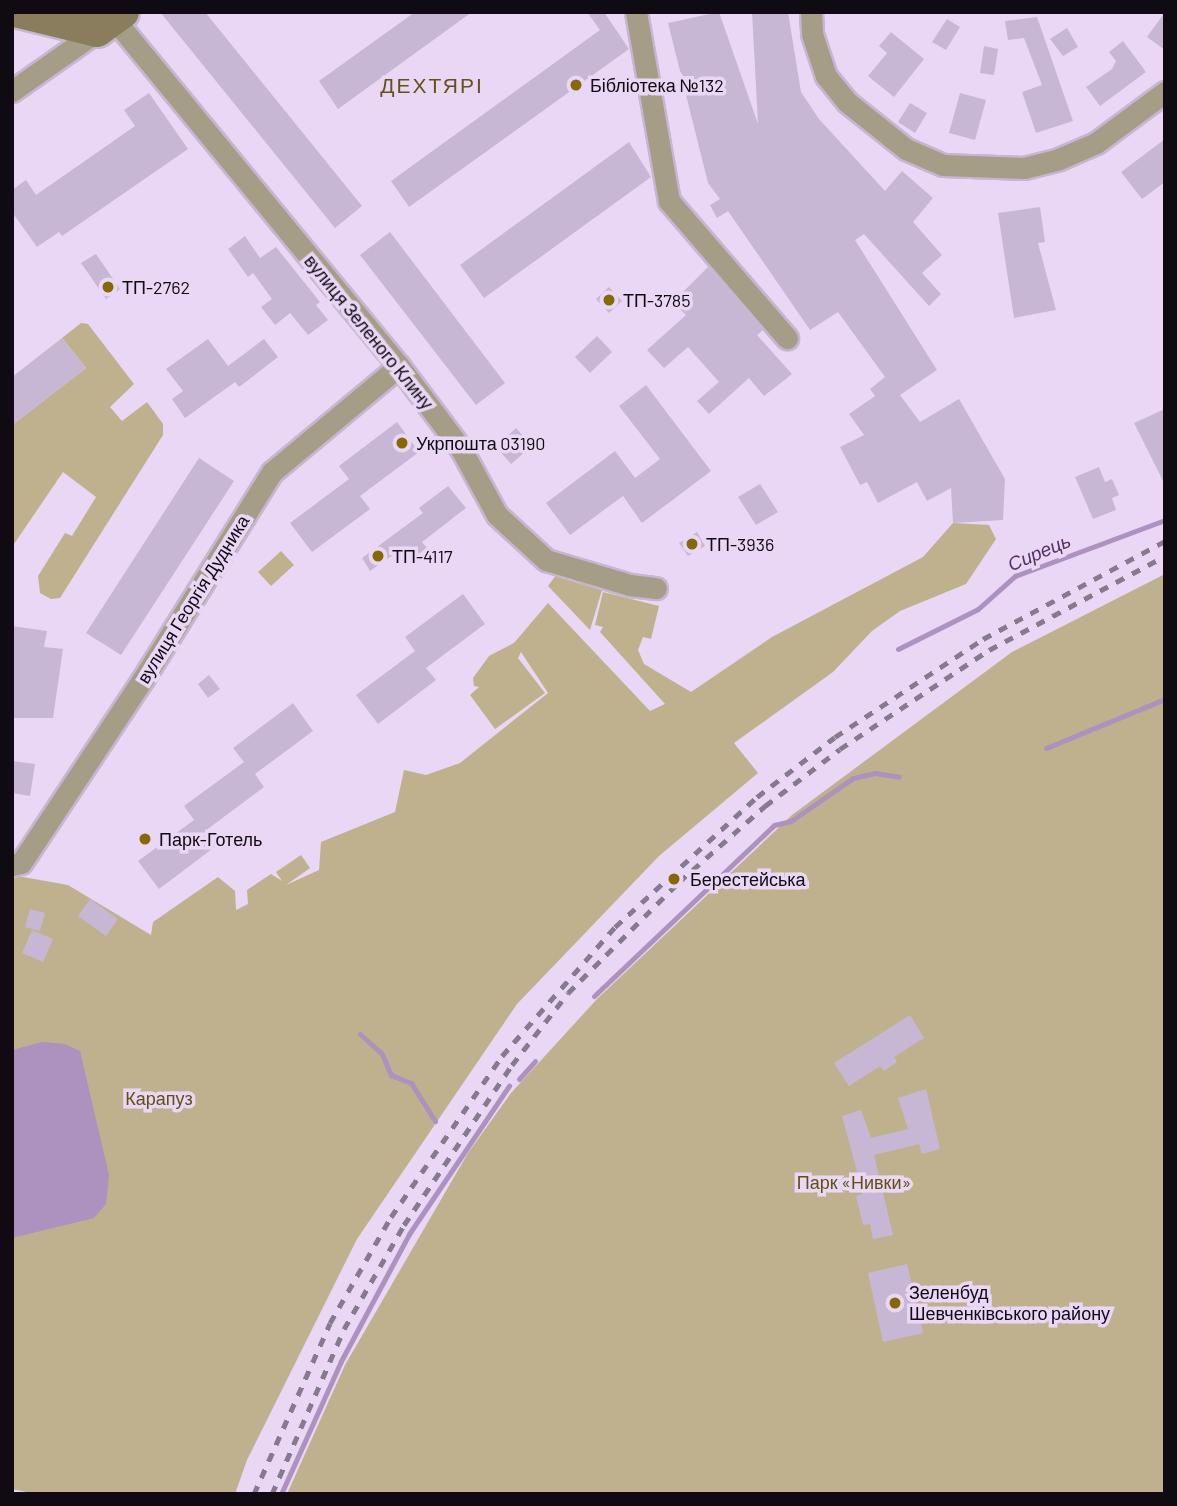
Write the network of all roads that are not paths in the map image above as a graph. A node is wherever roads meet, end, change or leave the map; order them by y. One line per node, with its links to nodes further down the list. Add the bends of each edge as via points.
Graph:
1 (19, 12): 4 (street)
2 (636, 12): 7 (street, via 669,201)
3 (811, 12): 6 (street, via 826,76 847,102 906,149 943,165 1024,168 1059,159 1096,143)
4 (111, 21): 5 (street); 8 (street, вулиця Зеленого Клину)
5 (12, 91)
6 (1165, 92)
7 (787, 338)
8 (399, 366): 9 (street, вулиця Зеленого Клину, via 461,449 497,515 546,561); 10 (street, вулиця Георгія Дудника, via 272,472 143,679)
9 (656, 588)
10 (16, 864)

